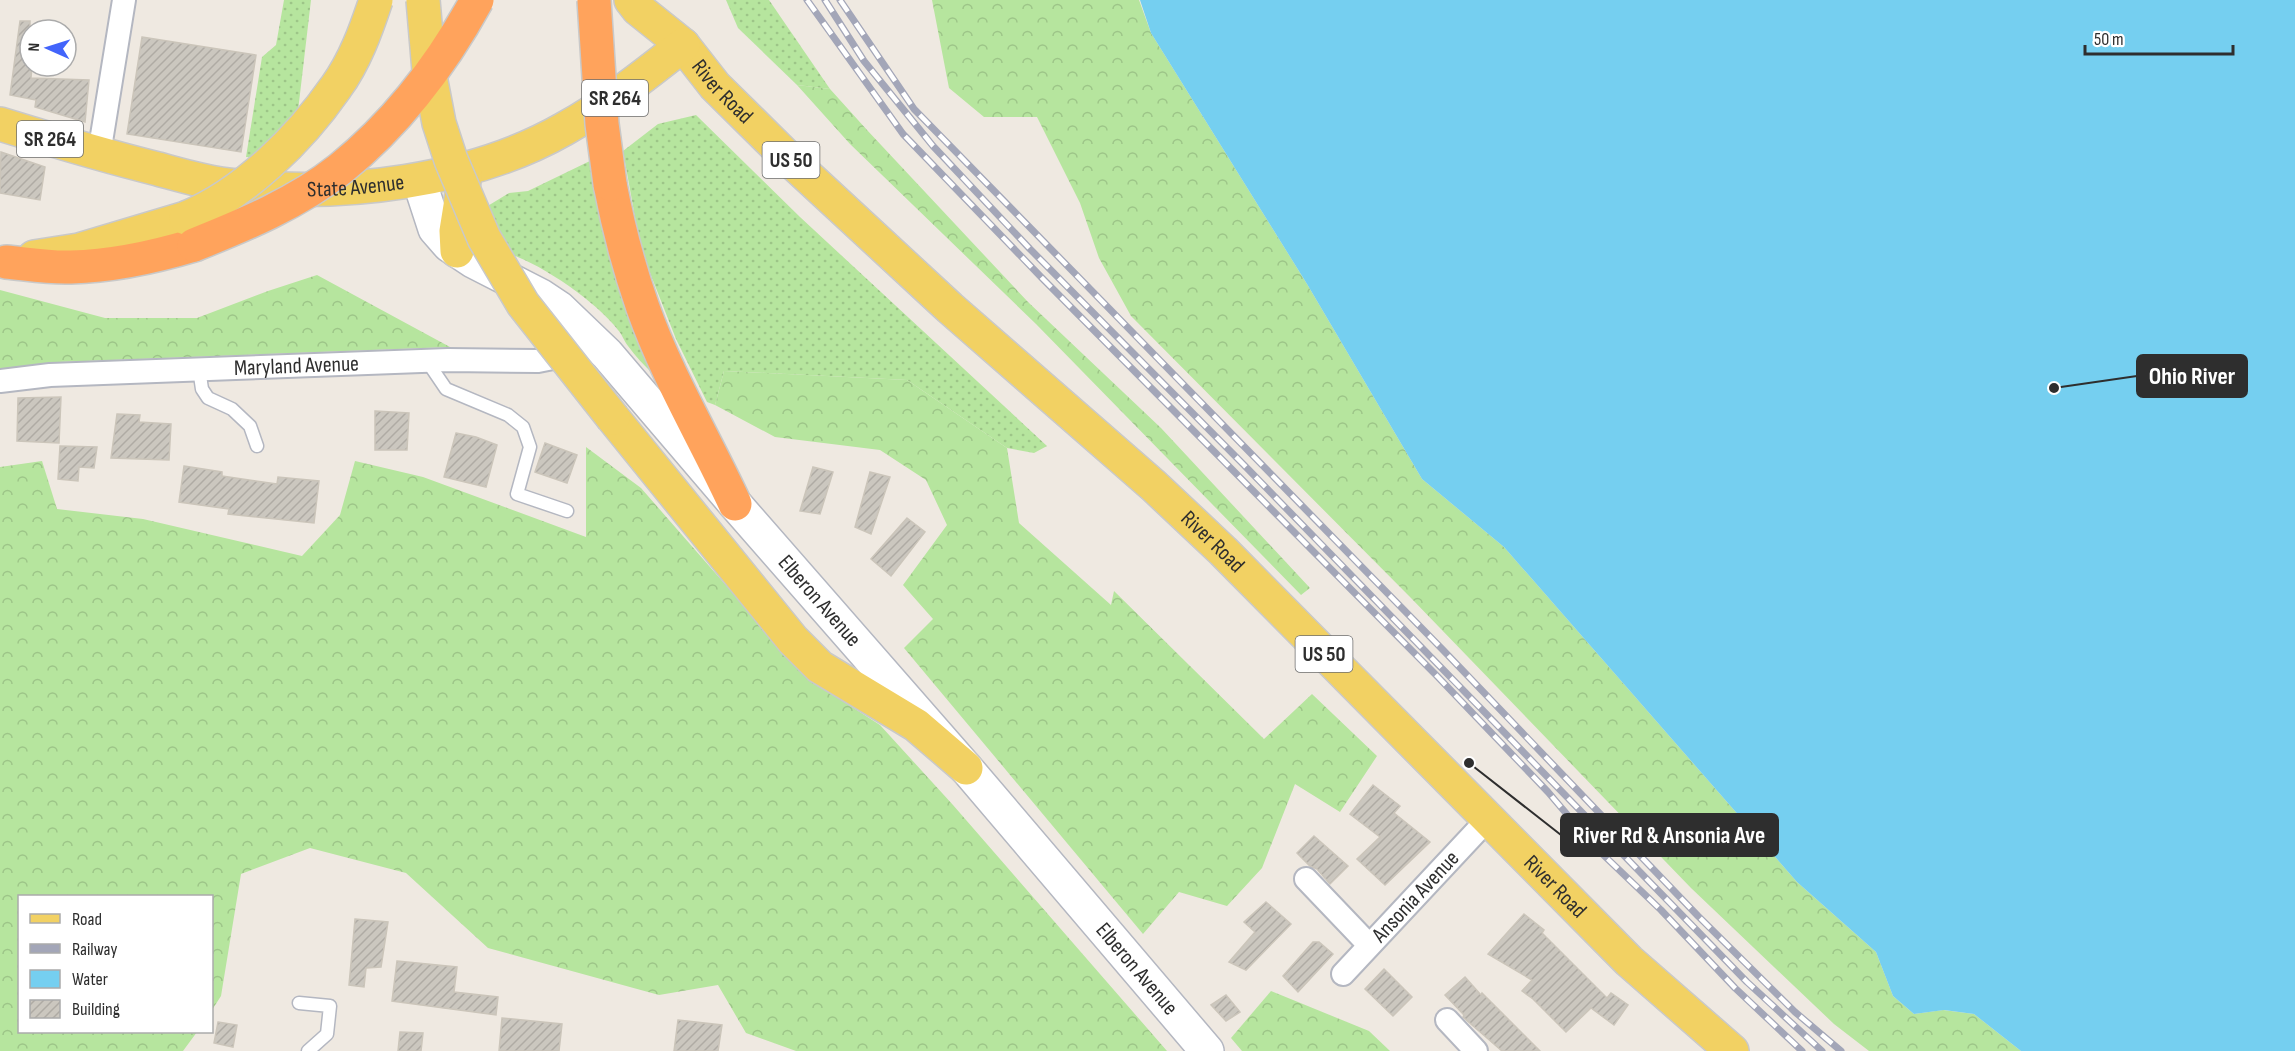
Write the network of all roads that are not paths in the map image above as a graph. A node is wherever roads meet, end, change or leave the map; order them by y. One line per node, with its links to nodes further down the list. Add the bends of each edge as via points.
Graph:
1 (124, 0): 10 (street)
2 (376, 0): 13 (main road, bridge, via 337,87 292,141 228,196 206,209)
3 (423, 0): 23 (main road, bridge, via 429,71 451,160 484,238 523,304 793,640 842,682 916,725)
4 (477, 0): 13 (highway, bridge, via 437,66 374,139 347,162 250,222)
5 (594, 0): 21 (highway, bridge, via 602,124 618,224 644,309 664,358)
6 (631, 0): 8 (main road, River Road / US 50)
7 (664, 0): 8 (main road, River Road / US 50)
8 (683, 45): 11 (main road, State Avenue / SR 264, via 613,100 564,129 514,152); 24 (main road, River Road / US 50, via 715,86 790,160 1223,551)
9 (0, 124): 10 (main road, State Avenue / SR 264)
10 (99, 154): 12 (main road, State Avenue / SR 264, via 237,186 305,190)
11 (466, 167): 12 (main road, State Avenue / SR 264); 14 (main road, via 456,231)
12 (418, 180): 14 (street, Elberon Avenue, via 435,229)
13 (190, 231): 15 (highway, via 159,256 123,263 69,268)
14 (458, 251): 16 (street, Elberon Avenue, via 541,296)
15 (3, 262)
16 (589, 338): 17 (street, Maryland Avenue, via 554,358 538,361); 21 (street, Elberon Avenue)
17 (427, 361): 18 (street, Maryland Avenue); 22 (lane, via 446,389 508,415 523,427 530,447 517,494)
18 (199, 369): 19 (street, Maryland Avenue); 20 (lane, via 202,389 208,398 232,409 250,426)
19 (0, 381)
20 (257, 446)
21 (735, 504): 23 (street, Elberon Avenue)
22 (567, 511)
23 (966, 768): 31 (street, Elberon Avenue)
24 (1488, 819): 26 (street, Ansonia Avenue); 33 (main road, River Road / US 50, via 1629,961)
25 (1306, 879): 26 (street)
26 (1369, 945): 27 (street, Ansonia Avenue)
27 (1343, 974)
28 (299, 1003): 30 (lane, via 330,1006 327,1034)
29 (1447, 1020): 32 (street)
30 (308, 1051)
31 (1207, 1051)
32 (1476, 1051)
33 (1732, 1051)

